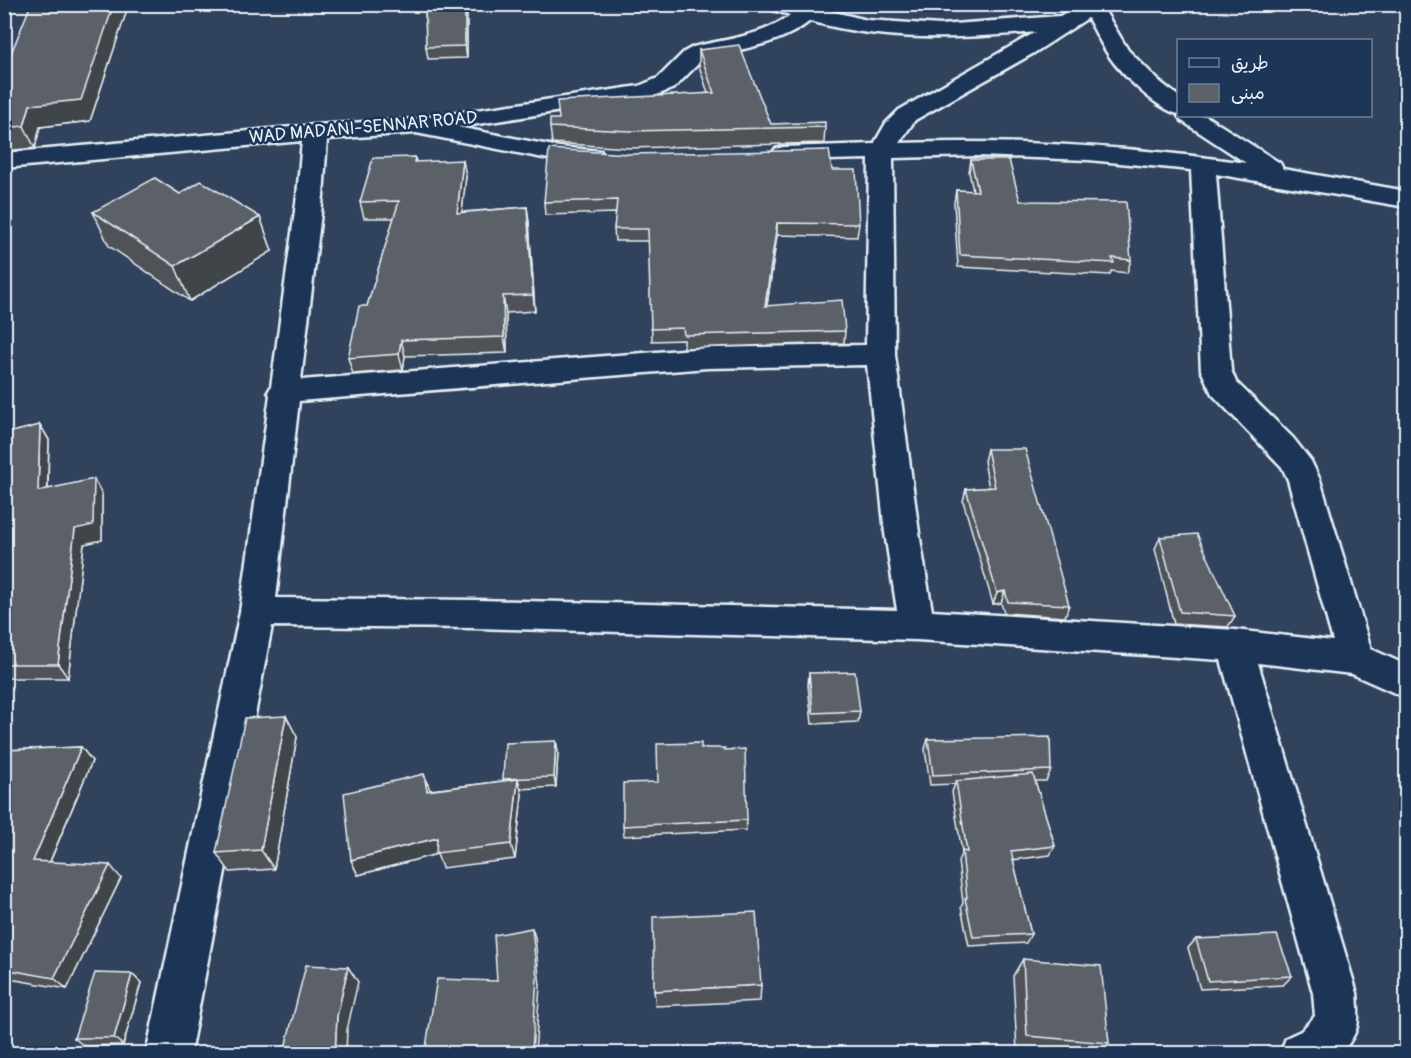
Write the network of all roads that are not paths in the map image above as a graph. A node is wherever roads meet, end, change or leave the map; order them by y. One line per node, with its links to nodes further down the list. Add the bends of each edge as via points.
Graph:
1 (778, 4): 3 (street)
2 (1094, 6): 4 (street); 5 (street, via 1119,54 1150,86)
3 (818, 12): 4 (street, via 869,27 934,30); 7 (street, WAD MADANI-SENNAR ROAD, via 770,35 701,52 666,83 644,92)
4 (1066, 23): 9 (street, via 908,115)
5 (1177, 106)
6 (1192, 117): 14 (street)
7 (416, 126): 8 (street, WAD MADANI-SENNAR ROAD); 11 (street, via 560,154)
8 (315, 132): 12 (street, WAD MADANI-SENNAR ROAD); 17 (street)
9 (881, 152): 10 (street); 13 (street, via 1033,149); 16 (street)
10 (761, 154)
11 (618, 156)
12 (4, 161)
13 (1203, 163): 14 (street); 21 (street, via 1216,370 1223,387 1295,460)
14 (1280, 174): 15 (street)
15 (1407, 199)
16 (880, 355): 17 (street, via 707,358); 19 (street)
17 (283, 392): 18 (street)
18 (257, 612): 19 (street); 23 (street)
19 (917, 625): 20 (street)
20 (1235, 645): 21 (street); 24 (street, via 1335,993 1337,1024 1317,1047)
21 (1356, 659): 22 (street)
22 (1407, 682)
23 (168, 1053)
24 (1302, 1053)

